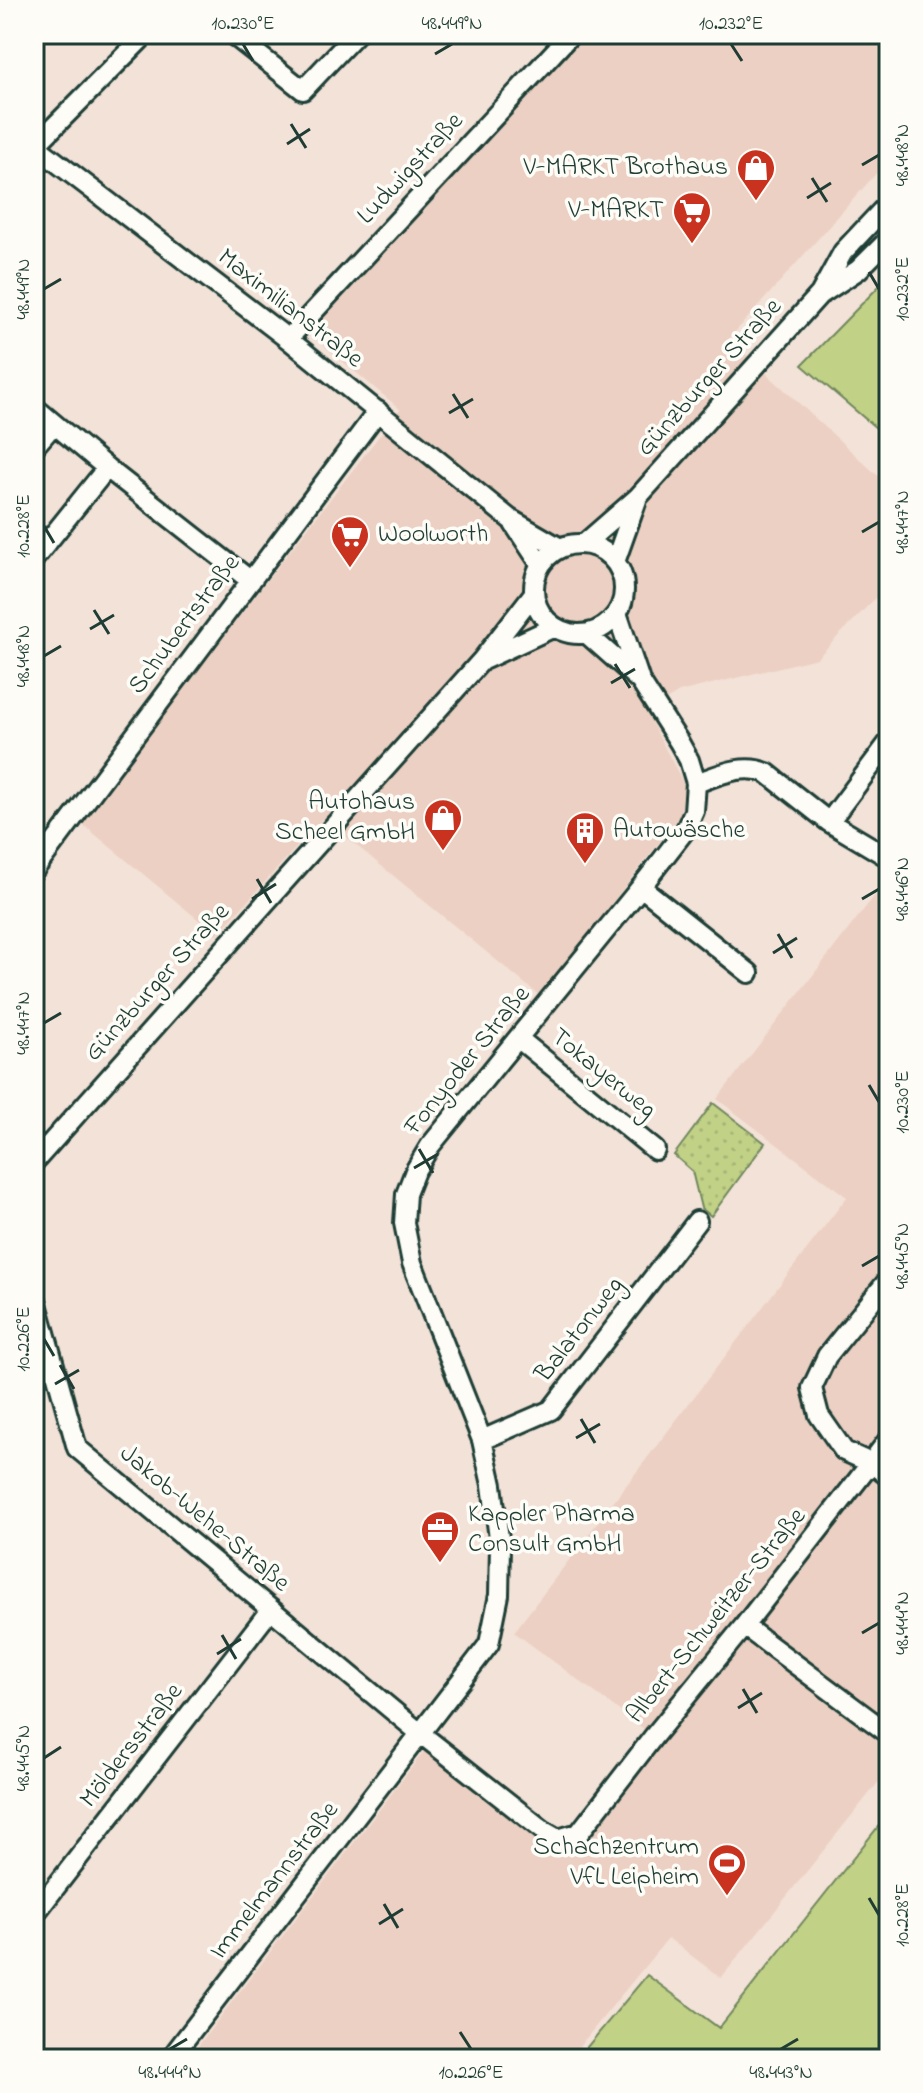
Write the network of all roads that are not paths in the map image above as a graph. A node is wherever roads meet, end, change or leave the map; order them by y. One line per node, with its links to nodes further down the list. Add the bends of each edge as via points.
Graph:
1 (146, 34): 5 (street)
2 (232, 34): 3 (street, via 303,90)
3 (356, 34)
4 (571, 34): 9 (street, Ludwigstraße)
5 (34, 146): 9 (street, Maximilianstraße)
6 (889, 203): 8 (street, Günzburger Straße, via 843,252)
7 (889, 239): 8 (street, Günzburger Straße, via 858,270)
8 (820, 294): 15 (street, Günzburger Straße)
9 (288, 339): 11 (street, Maximilianstraße)
10 (34, 407): 12 (street)
11 (378, 411): 16 (street, Maximilianstraße); 22 (street, Schubertstraße)
12 (54, 424): 13 (street); 14 (street)
13 (34, 447)
14 (107, 468): 19 (street); 22 (street)
15 (638, 497): 17 (street, Günzburger Straße); 20 (street, Günzburger Straße)
16 (510, 519): 18 (street, Maximilianstraße); 21 (street, Maximilianstraße)
17 (584, 544): 18 (street); 20 (street)
18 (560, 548): 21 (street)
19 (34, 559)
20 (615, 562): 24 (street, via 625,591)
21 (541, 565): 23 (street)
22 (251, 581): 33 (street, Schubertstraße)
23 (534, 593): 25 (street, via 540,612); 27 (street, Günzburger Straße)
24 (618, 616): 26 (street); 28 (street)
25 (554, 627): 26 (street); 27 (street, Günzburger Straße)
26 (587, 634): 28 (street)
27 (482, 660): 38 (street, Günzburger Straße)
28 (640, 681): 30 (street, via 689,760)
29 (889, 742): 31 (street)
30 (696, 783): 31 (street, via 757,769); 34 (street, Fonyoder Straße, via 686,829)
31 (829, 822): 32 (street)
32 (886, 856)
33 (34, 870)
34 (641, 887): 35 (street); 36 (street, Fonyoder Straße)
35 (749, 973)
36 (519, 1039): 37 (street, Tokayerweg); 43 (street, Fonyoder Straße, via 430,1146 406,1194 404,1223 412,1263)
37 (655, 1150)
38 (34, 1162)
39 (697, 1221): 43 (street, Balatonweg, via 551,1410)
40 (889, 1279): 44 (street, via 827,1356 812,1388 819,1415 844,1451)
41 (34, 1293): 46 (street, Jakob-Wehe-Straße, via 77,1448)
42 (889, 1439): 44 (street, Albert-Schweitzer-Straße)
43 (482, 1440): 48 (street, Fonyoder Straße, via 500,1546 499,1595 489,1644)
44 (871, 1463): 45 (street); 47 (street, Albert-Schweitzer-Straße)
45 (889, 1477)
46 (271, 1609): 48 (street, Jakob-Wehe-Straße); 50 (street, Möldersstraße)
47 (744, 1626): 48 (street, Albert-Schweitzer-Straße, via 579,1833 558,1839 544,1831); 49 (street)
48 (421, 1734): 51 (street, Immelmannstraße)
49 (889, 1734)
50 (34, 1915)
51 (170, 2059)

